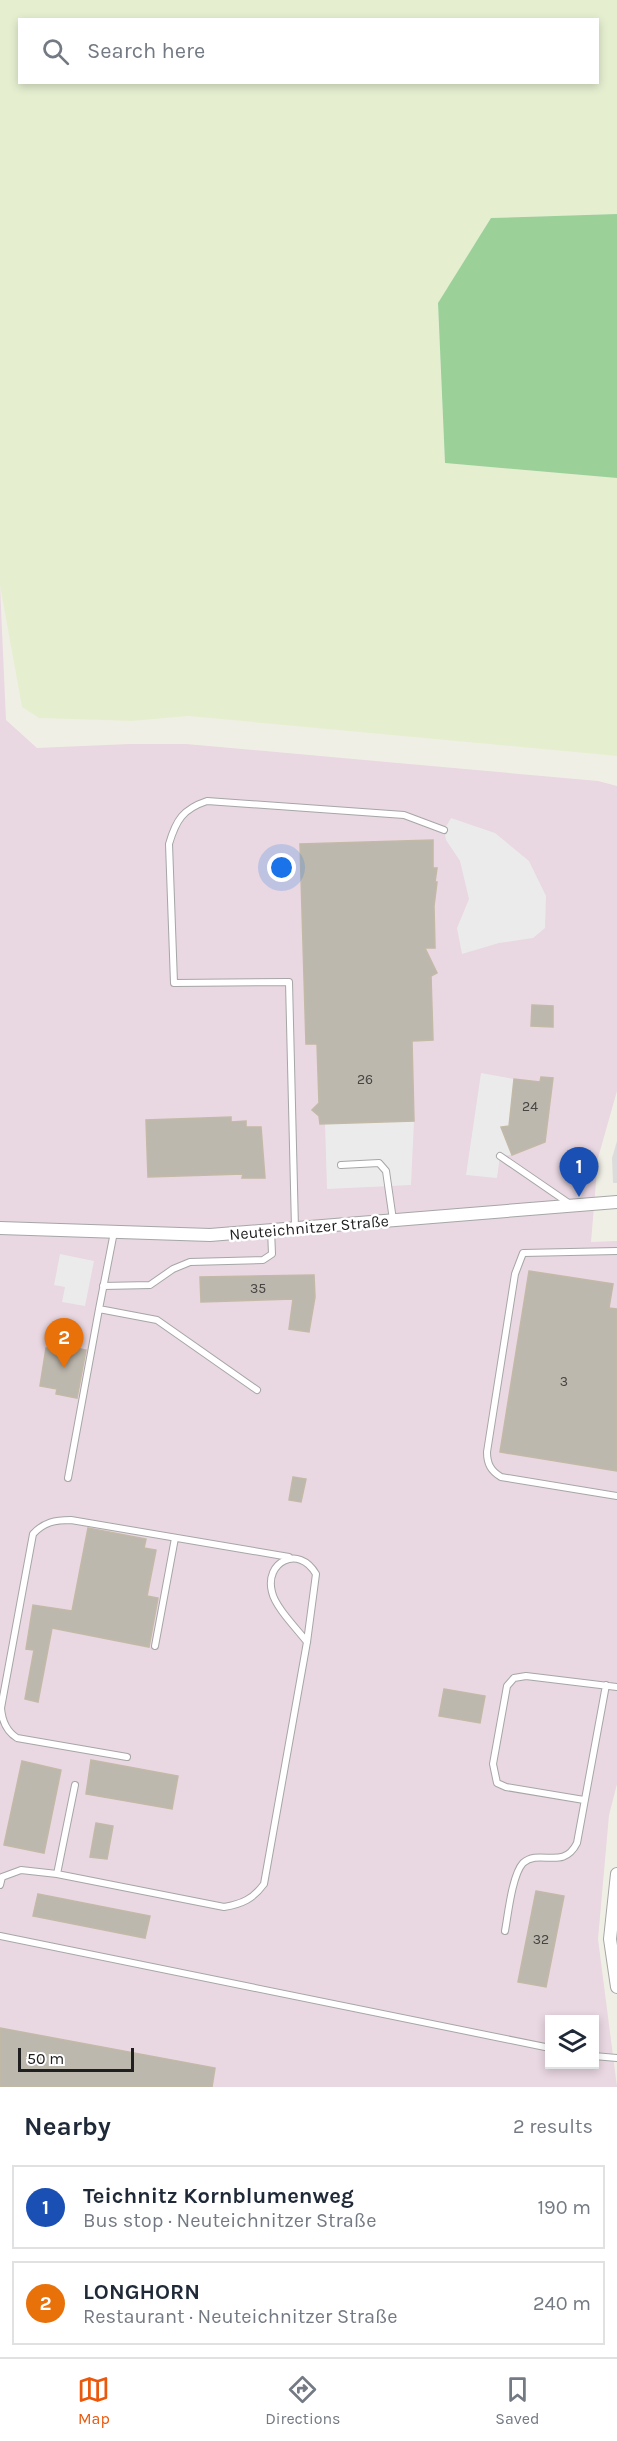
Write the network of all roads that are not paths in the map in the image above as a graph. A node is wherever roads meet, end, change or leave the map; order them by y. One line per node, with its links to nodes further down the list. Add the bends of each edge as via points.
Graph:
1 (444, 830): 8 (lane, via 404,815 207,801 192,806 174,827 169,844 174,983 289,982)
2 (500, 1156): 5 (lane)
3 (341, 1165): 6 (lane, via 383,1166)
4 (617, 1202): 5 (street, Neuteichnitzer Straße)
5 (570, 1204): 6 (street, Neuteichnitzer Straße)
6 (393, 1220): 8 (street, Neuteichnitzer Straße)
7 (0, 1228): 10 (street, Neuteichnitzer Straße)
8 (295, 1229): 9 (street, Neuteichnitzer Straße)
9 (271, 1230): 10 (street, Neuteichnitzer Straße, via 210,1235); 12 (lane, via 272,1254 263,1260 190,1263 150,1285)
10 (114, 1232): 12 (lane)
11 (617, 1251): 16 (lane, via 523,1253 515,1274 487,1452 489,1466 501,1477)
12 (103, 1286): 13 (lane)
13 (99, 1309): 14 (lane, via 156,1320); 15 (lane)
14 (257, 1390)
15 (68, 1478)
16 (617, 1496)
17 (175, 1538): 18 (lane); 20 (lane); 23 (lane, via 59,1520 39,1527 31,1541 1,1708 5,1725 17,1738)
18 (290, 1557): 19 (lane, via 311,1565 316,1574); 19 (lane, via 279,1563 272,1592)
19 (307, 1642): 26 (lane, via 264,1884 256,1895 242,1904 224,1907)
20 (155, 1646)
21 (606, 1685): 22 (lane); 25 (lane); 25 (lane, via 526,1676 514,1678 505,1695 493,1764 497,1783)
22 (617, 1687)
23 (128, 1758)
24 (75, 1785): 26 (lane)
25 (585, 1800): 29 (lane, via 573,1851 560,1858 532,1858 524,1863 518,1873)
26 (57, 1874): 28 (lane, via 21,1870 2,1877)
27 (617, 1874): 31 (street, via 610,1940)
28 (0, 1885)
29 (505, 1931)
30 (0, 1936): 32 (lane)
31 (617, 1987)
32 (545, 2047)
33 (599, 2056): 34 (lane)
34 (617, 2058)

